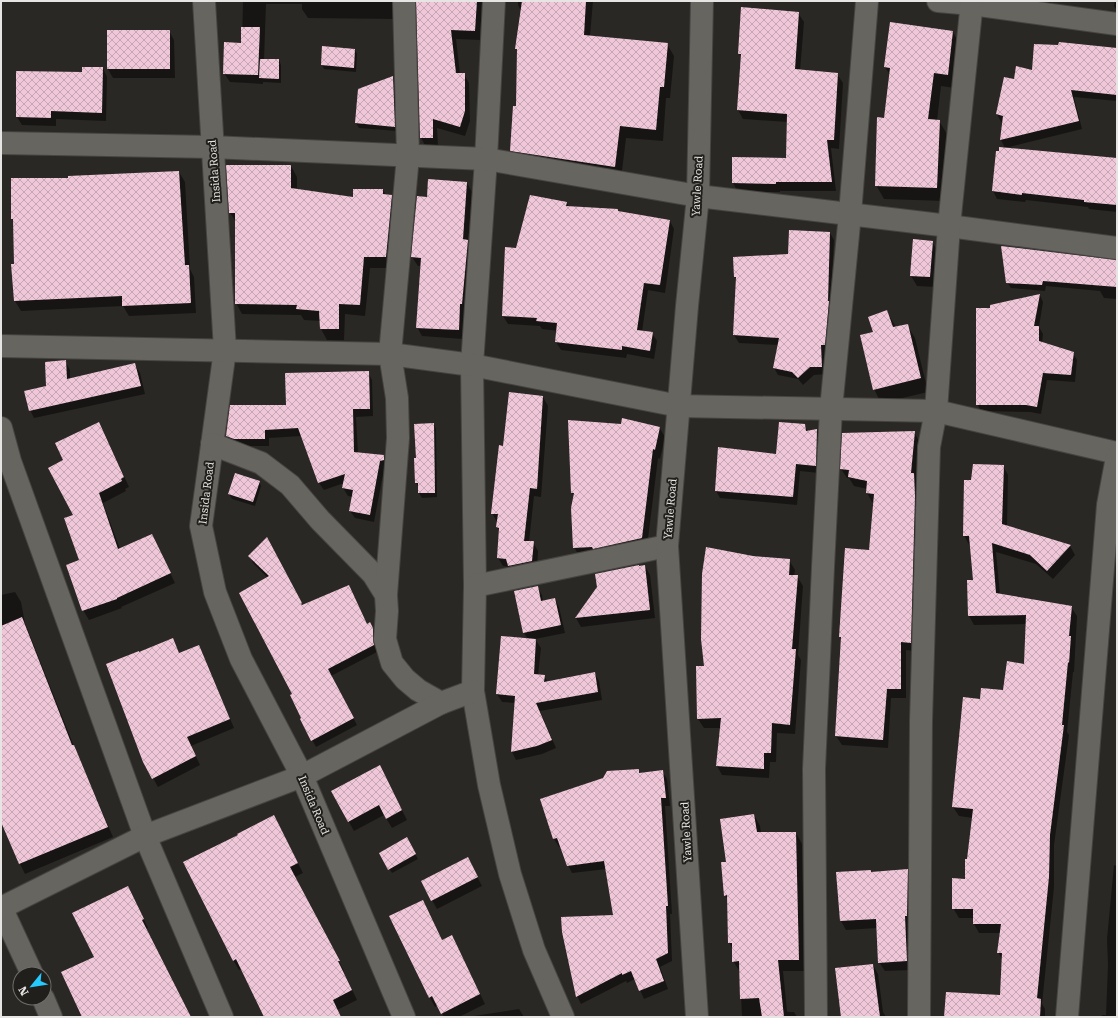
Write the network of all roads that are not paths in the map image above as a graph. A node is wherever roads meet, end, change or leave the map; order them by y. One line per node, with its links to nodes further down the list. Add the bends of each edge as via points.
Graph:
1 (204, 1): 10 (street, Insida Road)
2 (404, 1): 11 (street)
3 (494, 1): 12 (street)
4 (702, 1): 13 (street, Yawle Road)
5 (867, 1): 14 (street)
6 (938, 1): 7 (street)
7 (972, 2): 8 (street); 15 (street)
8 (1117, 24)
9 (1, 143): 10 (street)
10 (212, 147): 11 (street); 18 (street, Insida Road)
11 (408, 156): 12 (street); 19 (street)
12 (486, 159): 13 (street); 20 (street)
13 (698, 196): 14 (street); 21 (street, Yawle Road)
14 (850, 214): 15 (street); 22 (street)
15 (950, 226): 16 (street); 23 (street)
16 (1117, 248)
17 (1, 346): 18 (street)
18 (225, 350): 19 (street); 25 (street, Insida Road)
19 (390, 354): 20 (street); 31 (street, via 398,438)
20 (472, 365): 21 (street); 30 (street)
21 (679, 406): 22 (street); 29 (street, Yawle Road)
22 (831, 409): 23 (street); 44 (street, via 814,769)
23 (936, 411): 26 (street); 45 (street, via 929,447 920,721)
24 (1, 428): 28 (street)
25 (212, 444): 31 (street, via 261,463 290,485 373,574); 34 (street, Insida Road, via 201,526 215,592 241,659)
26 (1117, 453)
27 (1117, 457): 46 (street, via 1108,513)
28 (6, 462): 35 (street)
29 (667, 546): 30 (street); 43 (street, Yawle Road)
30 (475, 586): 32 (street)
31 (386, 595): 33 (street, via 386,639 392,662 404,679)
32 (473, 691): 33 (street); 42 (street, via 489,785 510,874 534,950)
33 (441, 703): 34 (street)
34 (302, 776): 35 (street); 41 (street, Insida Road)
35 (145, 836): 36 (street); 40 (street)
36 (1, 907): 37 (street)
37 (28, 966)
38 (46, 1006): 39 (street)
39 (51, 1017)
40 (222, 1017)
41 (404, 1017)
42 (563, 1017)
43 (697, 1017)
44 (816, 1017)
45 (919, 1017)
46 (1067, 1017)

